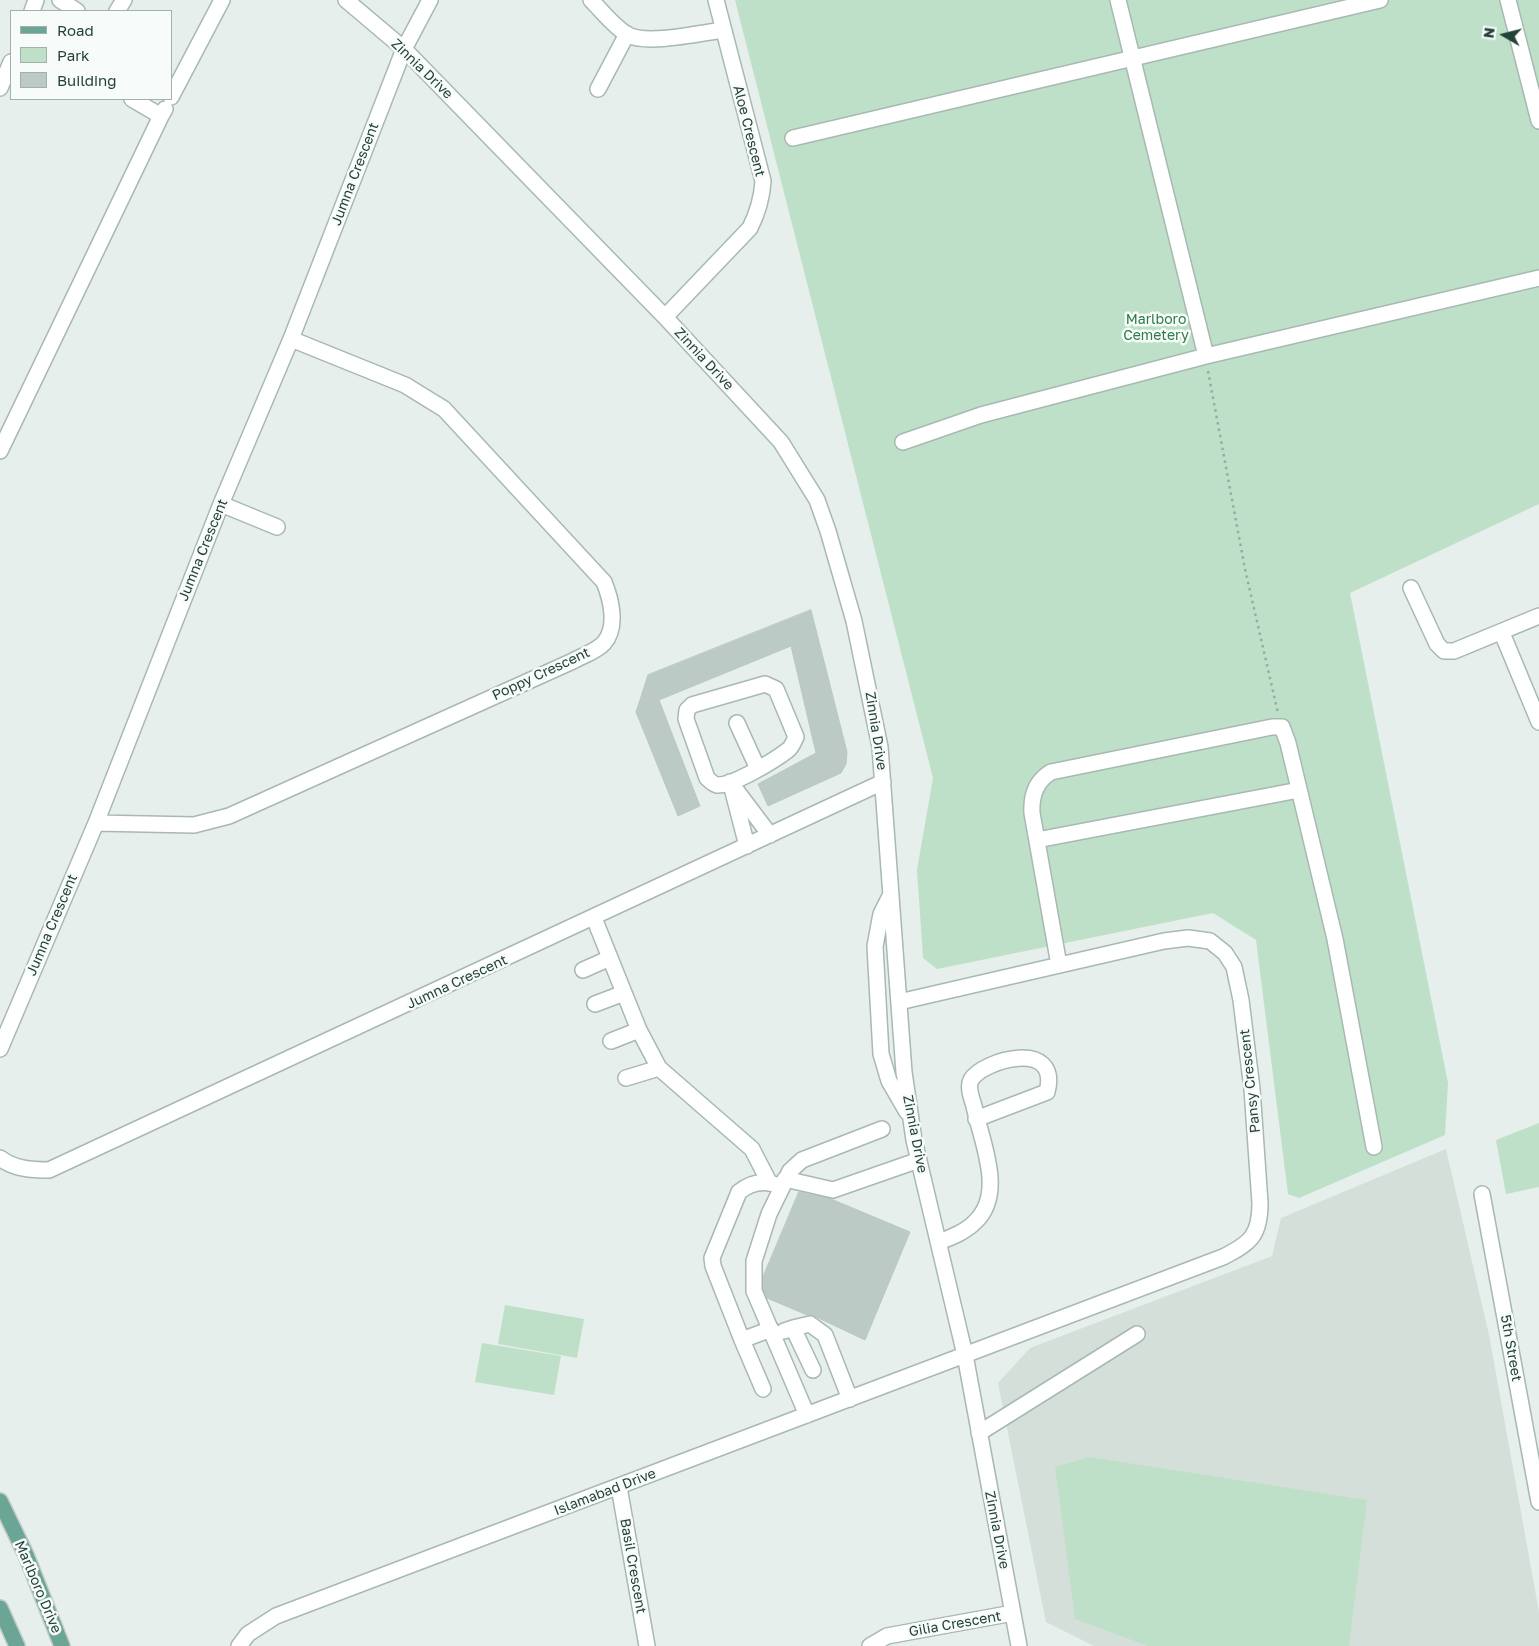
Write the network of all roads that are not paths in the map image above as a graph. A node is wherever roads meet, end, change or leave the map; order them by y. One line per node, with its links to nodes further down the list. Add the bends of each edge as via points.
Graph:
1 (60, 0): 10 (street)
2 (222, 0): 16 (street)
3 (346, 0): 13 (street, Zinnia Drive)
4 (430, 0): 13 (street)
5 (591, 0): 12 (street)
6 (716, 0): 11 (street, Aloe Crescent)
7 (1118, 0): 14 (street)
8 (1380, 0): 14 (street)
9 (1508, 0): 23 (street)
10 (75, 10)
11 (723, 30): 12 (street, via 643,38); 26 (street, Aloe Crescent, via 761,175 762,194 750,228)
12 (627, 34): 18 (street)
13 (404, 49): 26 (street, Zinnia Drive); 27 (street, Jumna Crescent)
14 (1132, 57): 24 (street); 28 (street)
15 (10, 64): 17 (street)
16 (176, 77): 19 (street)
17 (0, 88)
18 (598, 89)
19 (172, 94)
20 (134, 100): 22 (street)
21 (170, 100): 22 (street)
22 (161, 116): 30 (street)
23 (1539, 121)
24 (793, 138)
25 (1539, 278): 28 (street)
26 (665, 318): 40 (street, Zinnia Drive, via 781,442 817,500 854,621 875,718)
27 (291, 339): 31 (street, Jumna Crescent); 42 (street, Poppy Crescent, via 405,384 455,420 604,582 612,606 608,636 599,647 573,660 229,816 194,825)
28 (1206, 356): 29 (street, via 981,415)
29 (903, 442)
30 (0, 451)
31 (221, 504): 32 (street); 42 (street, Jumna Crescent)
32 (277, 528)
33 (1411, 588): 35 (street, via 1437,644 1444,651 1454,651)
34 (1539, 616): 35 (street)
35 (1502, 633): 36 (street)
36 (1539, 722)
37 (737, 723): 38 (street)
38 (758, 769): 39 (street); 39 (street, via 789,749 796,736 776,689 765,684 692,705 686,710 686,719 707,778 717,785)
39 (730, 782): 43 (street); 45 (street)
40 (883, 782): 43 (street, Jumna Crescent); 46 (street, Zinnia Drive)
41 (1299, 790): 44 (street); 44 (street, via 1282,727 1272,726 1051,772 1038,784 1031,803); 62 (street, via 1335,939)
42 (96, 823): 56 (street, Jumna Crescent)
43 (770, 835): 45 (street, Jumna Crescent)
44 (1037, 840): 49 (street)
45 (747, 846): 47 (street, Jumna Crescent)
46 (892, 893): 52 (street, Zinnia Drive); 59 (street, via 881,914 875,946 880,1054 888,1082)
47 (594, 918): 48 (street); 63 (street, Jumna Crescent, via 49,1170 33,1170)
48 (610, 958): 50 (street); 51 (street)
49 (1059, 965): 52 (street, Pansy Crescent); 72 (street, Pansy Crescent, via 1188,938 1210,941 1225,953 1238,979 1242,1009 1252,1089 1259,1221 1247,1243 1223,1257)
50 (583, 970)
51 (624, 993): 53 (street); 54 (street)
52 (899, 1002): 59 (street, Zinnia Drive)
53 (595, 1004)
54 (639, 1030): 55 (street); 57 (street)
55 (611, 1041)
56 (0, 1049)
57 (659, 1068): 58 (street); 65 (street, via 752,1149)
58 (626, 1078)
59 (910, 1117): 64 (street, Zinnia Drive)
60 (976, 1119): 60 (street, via 969,1086 979,1072 988,1066 1024,1057 1041,1063 1048,1073 1047,1092); 67 (street, via 990,1176 984,1210 976,1222 961,1233)
61 (882, 1129): 65 (street, via 802,1160)
62 (1374, 1147)
63 (0, 1158)
64 (919, 1160): 65 (street, via 833,1190); 67 (street, Zinnia Drive)
65 (779, 1182): 69 (street, via 754,1261 754,1291); 71 (street, via 748,1184 739,1192 712,1258)
66 (1482, 1194): 80 (street, 5th Street)
67 (939, 1242): 72 (street, Zinnia Drive)
68 (794, 1328): 69 (street); 73 (street); 75 (street, via 810,1324 825,1335)
69 (772, 1332): 71 (street); 76 (street)
70 (1137, 1334): 77 (street)
71 (742, 1340): 74 (street)
72 (965, 1355): 75 (street, Islamabad Drive); 77 (street, Zinnia Drive)
73 (812, 1370)
74 (763, 1389)
75 (850, 1399): 76 (street, Islamabad Drive)
76 (807, 1415): 78 (street, Islamabad Drive)
77 (978, 1433): 82 (street, Zinnia Drive)
78 (619, 1487): 83 (street, Islamabad Drive, via 276,1616); 86 (street, Basil Crescent)
79 (0, 1501): 85 (main road, Marlboro Drive, via 26,1555)
80 (1539, 1502)
81 (0, 1608): 84 (main road)
82 (1013, 1614): 87 (street, Gilia Crescent, via 887,1636); 88 (street, Zinnia Drive)
83 (244, 1640)
84 (17, 1646)
85 (62, 1646)
86 (647, 1646)
87 (870, 1646)
88 (1019, 1646)

